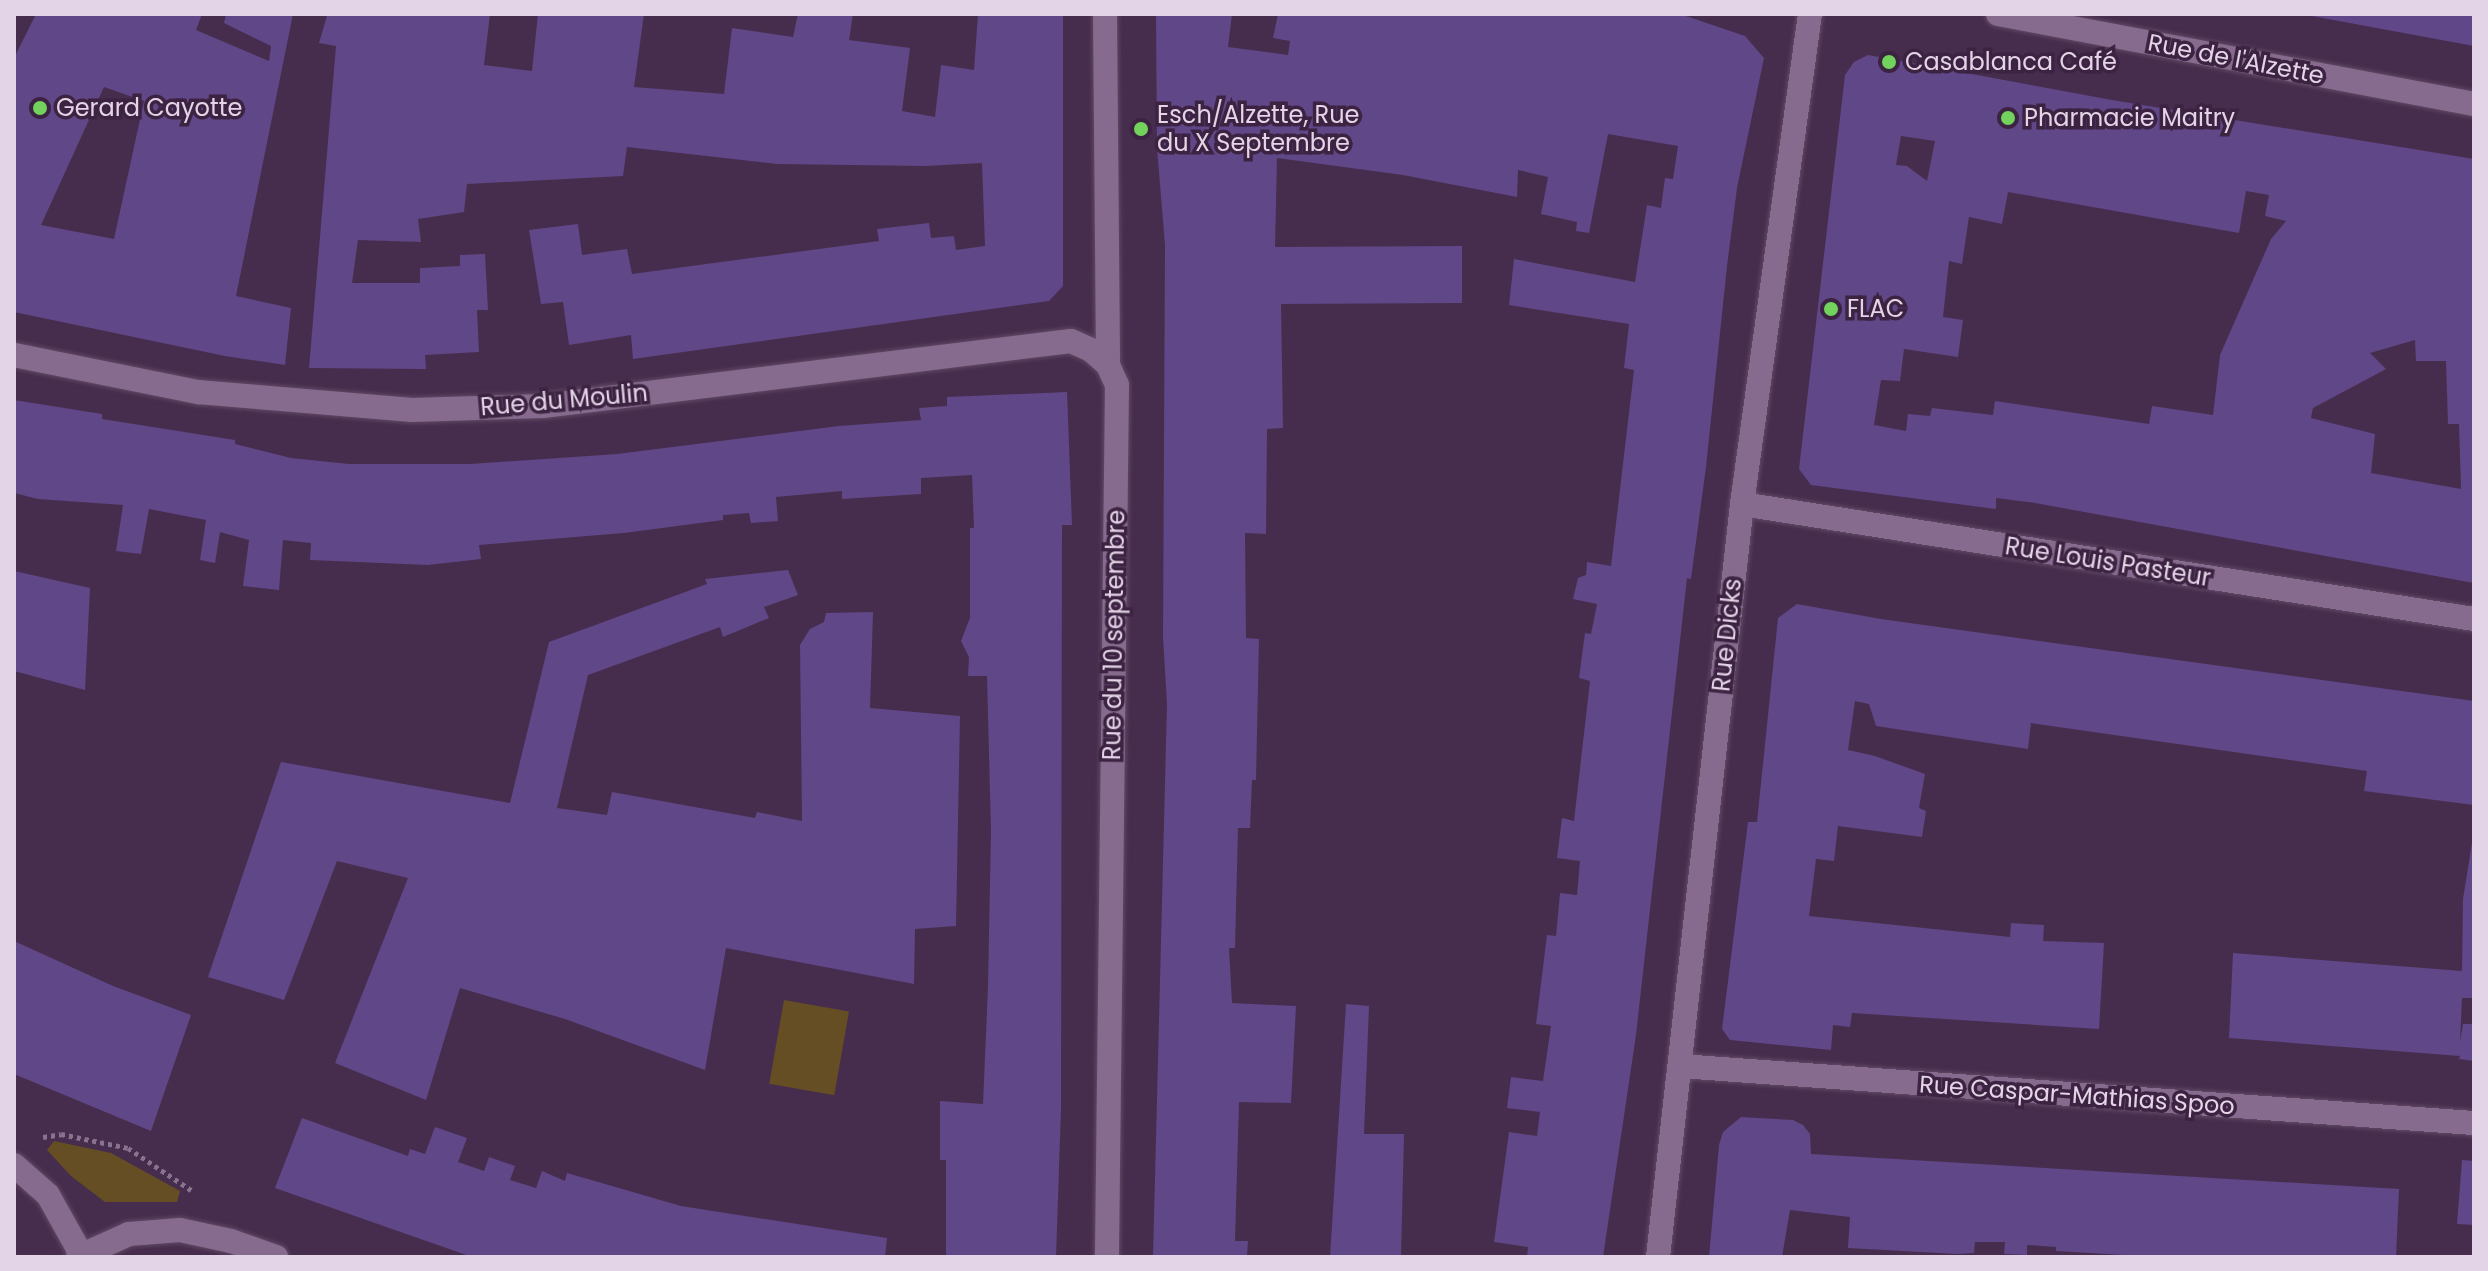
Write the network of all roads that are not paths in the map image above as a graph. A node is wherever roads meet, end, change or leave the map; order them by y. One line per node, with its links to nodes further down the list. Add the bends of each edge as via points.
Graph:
1 (1105, 14): 6 (street, Rue du 10 septembre)
2 (1810, 14): 7 (street, Rue Dicks)
3 (1998, 14): 4 (street, Rue de l'Alzette)
4 (2474, 104)
5 (14, 355): 6 (street, Rue du Moulin, via 198,392 412,410 543,406 1071,341)
6 (1108, 365): 14 (street, Rue du 10 septembre, via 1117,385)
7 (1742, 504): 8 (street, Rue Louis Pasteur); 9 (street, Rue Dicks)
8 (2474, 619)
9 (1680, 1066): 10 (street, Rue Caspar-Mathias Spoo); 15 (street, Rue Dicks)
10 (2474, 1123)
11 (14, 1165): 12 (street, via 48,1195)
12 (79, 1255): 13 (street, via 129,1234 180,1230)
13 (276, 1257)
14 (1107, 1257)
15 (1658, 1257)

